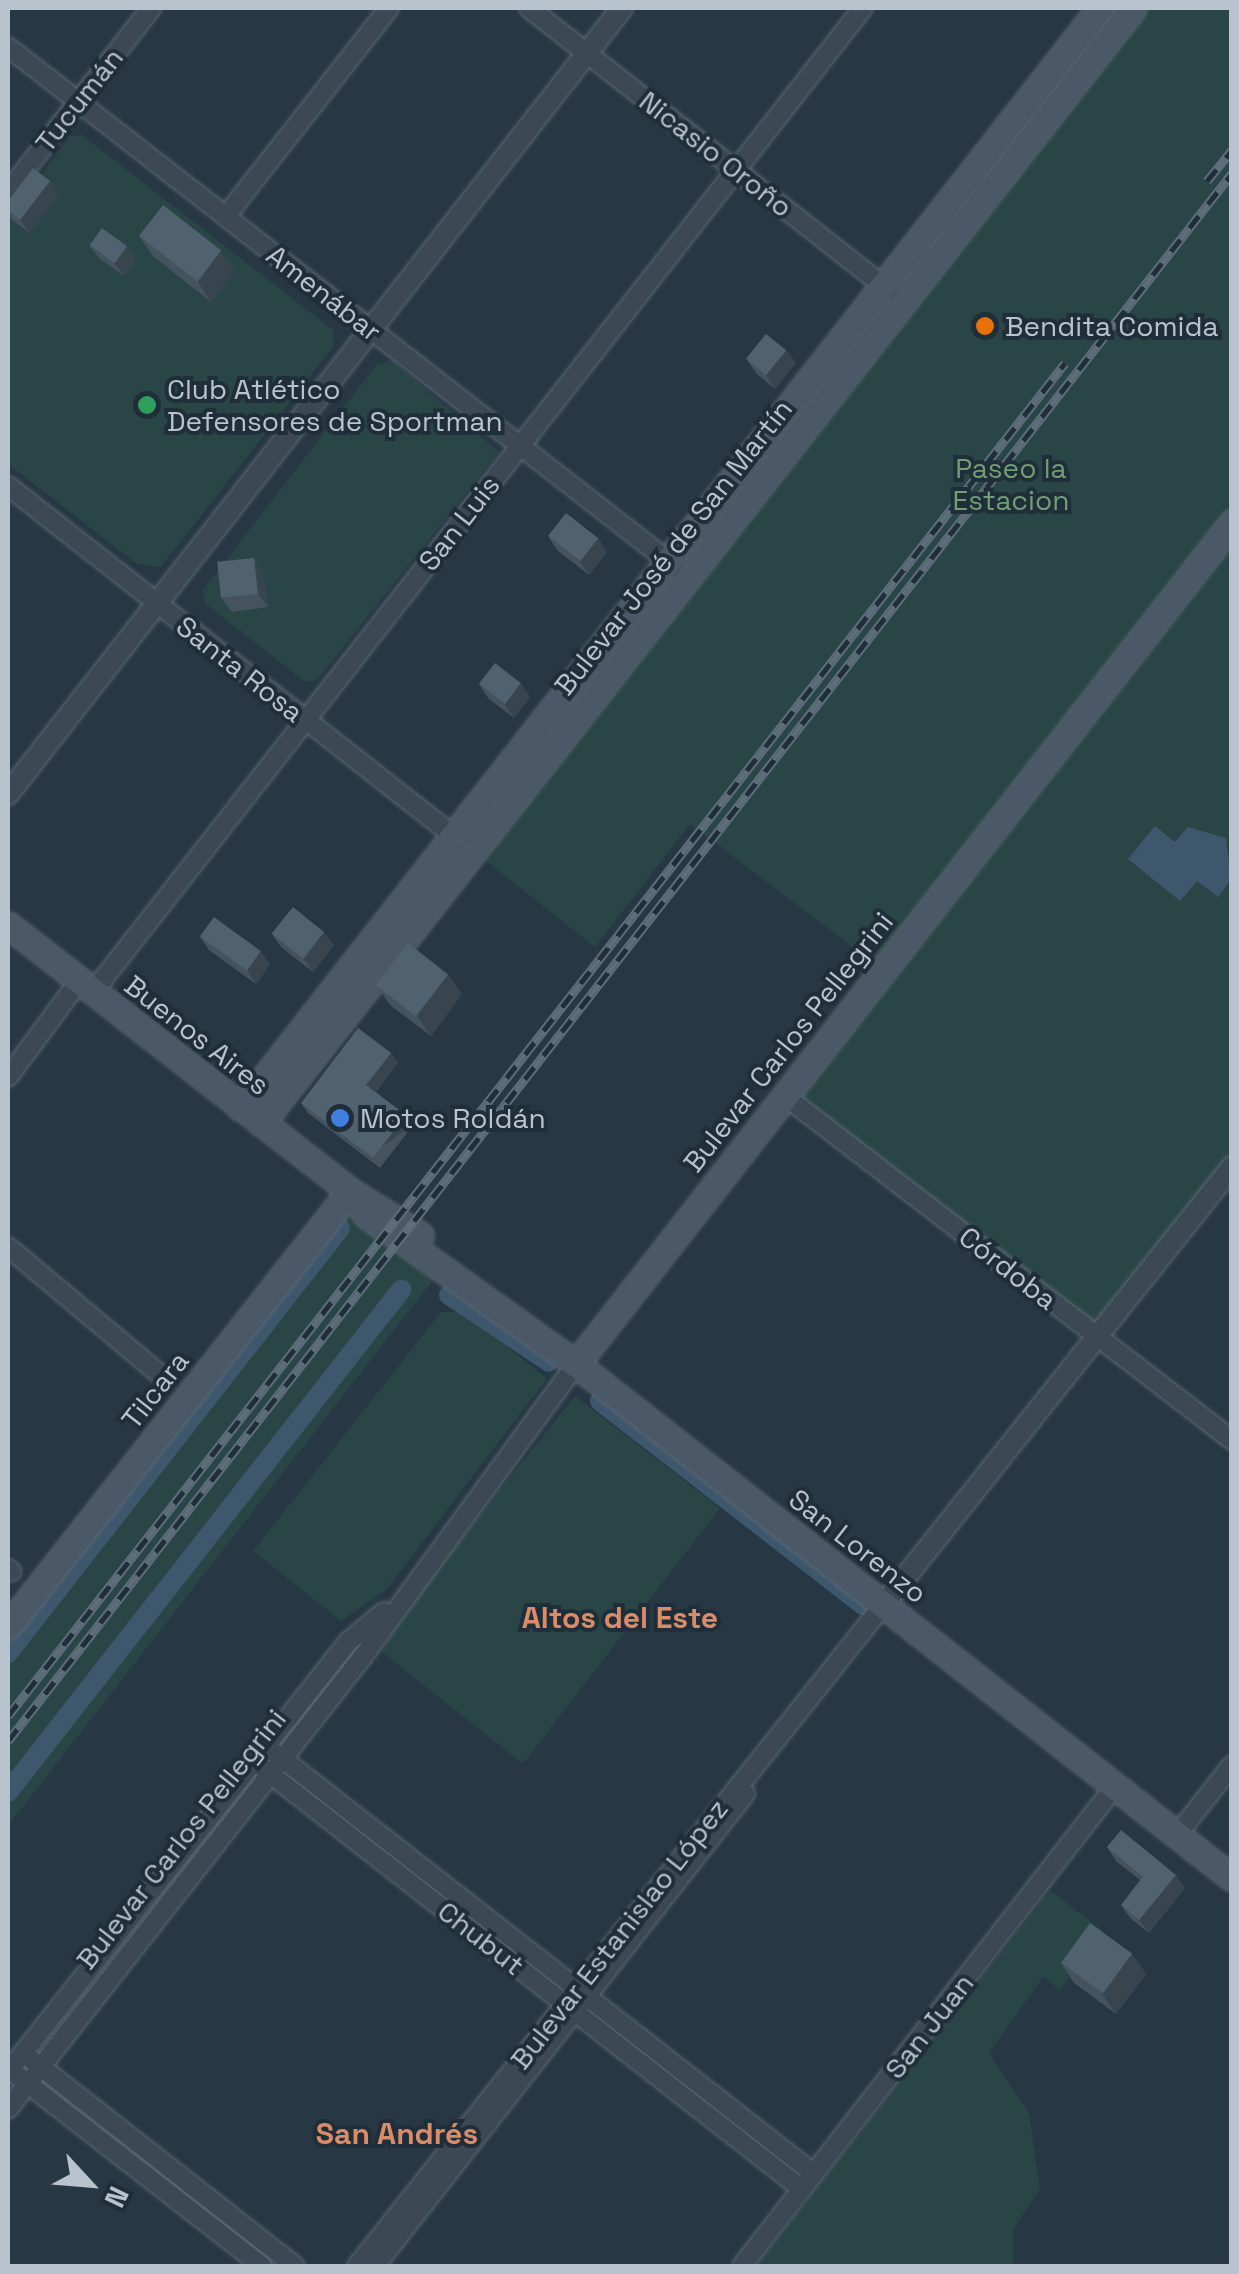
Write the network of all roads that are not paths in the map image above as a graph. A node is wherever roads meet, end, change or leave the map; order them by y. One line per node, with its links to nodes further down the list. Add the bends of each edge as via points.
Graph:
1 (152, 8): 9 (street, Tucumán)
2 (389, 8): 12 (street)
3 (529, 8): 8 (street, Nicasio Oroño)
4 (622, 8): 8 (street)
5 (862, 8): 10 (street, San Luis)
6 (1110, 11): 13 (main road, Bulevar José de San Martín)
7 (8, 46): 9 (street, Amenábar)
8 (586, 53): 10 (street, Nicasio Oroño); 14 (street)
9 (78, 102): 11 (street, Tucumán); 12 (street, Amenábar)
10 (736, 170): 13 (street, Nicasio Oroño); 15 (street, San Luis)
11 (8, 192)
12 (226, 216): 14 (street, Amenábar)
13 (893, 293): 18 (main road, Bulevar José de San Martín)
14 (370, 329): 15 (street, Amenábar); 19 (street)
15 (520, 446): 18 (street, Amenábar); 20 (street, San Luis)
16 (8, 486): 19 (street, Santa Rosa)
17 (1227, 538): 26 (main road, Bulevar Carlos Pellegrini)
18 (678, 569): 22 (main road, Bulevar José de San Martín)
19 (157, 603): 20 (street, Santa Rosa); 21 (street)
20 (306, 720): 22 (street, Santa Rosa); 24 (street, San Luis)
21 (8, 794)
22 (464, 844): 27 (main road, Bulevar José de San Martín)
23 (8, 925): 24 (main road, Buenos Aires)
24 (86, 986): 25 (street, San Luis); 27 (main road, Buenos Aires)
25 (8, 1077)
26 (785, 1096): 32 (street, Córdoba); 33 (main road, Bulevar Carlos Pellegrini)
27 (252, 1115): 29 (main road, Buenos Aires)
28 (1232, 1167): 32 (street, Bulevar Estanislao López)
29 (350, 1191): 30 (main road, Buenos Aires); 38 (main road, Tilcara)
30 (405, 1234): 33 (main road, San Lorenzo)
31 (8, 1246): 34 (street)
32 (1098, 1338): 35 (street, Córdoba); 37 (street, Bulevar Estanislao López)
33 (576, 1364): 36 (street, Bulevar Carlos Pellegrini); 37 (main road, San Lorenzo)
34 (157, 1372)
35 (1232, 1440)
36 (396, 1602): 39 (street, Bulevar Carlos Pellegrini); 40 (street, Bulevar Carlos Pellegrini)
37 (884, 1604): 44 (main road, San Lorenzo); 47 (street, Bulevar Estanislao López)
38 (8, 1626)
39 (348, 1642): 40 (street); 41 (street, Bulevar Carlos Pellegrini)
40 (364, 1654): 42 (street, Bulevar Carlos Pellegrini)
41 (260, 1753): 42 (street, Chubut); 48 (street, Bulevar Carlos Pellegrini)
42 (276, 1766): 47 (street, Chubut); 49 (street, Bulevar Carlos Pellegrini)
43 (1232, 1766): 45 (street)
44 (1116, 1786): 45 (main road, San Lorenzo); 53 (street, San Juan)
45 (1177, 1835): 46 (main road, San Lorenzo)
46 (1232, 1878)
47 (576, 2000): 53 (street, Chubut); 54 (street, Chubut); 57 (street, Bulevar Estanislao López); 58 (street, Bulevar Estanislao López)
48 (23, 2053): 49 (street); 50 (street, Bulevar Carlos Pellegrini)
49 (40, 2067): 51 (street, Bulevar Carlos Pellegrini); 56 (street)
50 (8, 2071): 51 (street)
51 (27, 2084): 52 (street, Bulevar Carlos Pellegrini); 55 (street)
52 (8, 2109)
53 (814, 2174): 54 (street, San Juan)
54 (802, 2189): 59 (street, San Juan)
55 (262, 2266)
56 (295, 2266)
57 (358, 2266)
58 (375, 2266)
59 (742, 2266)

